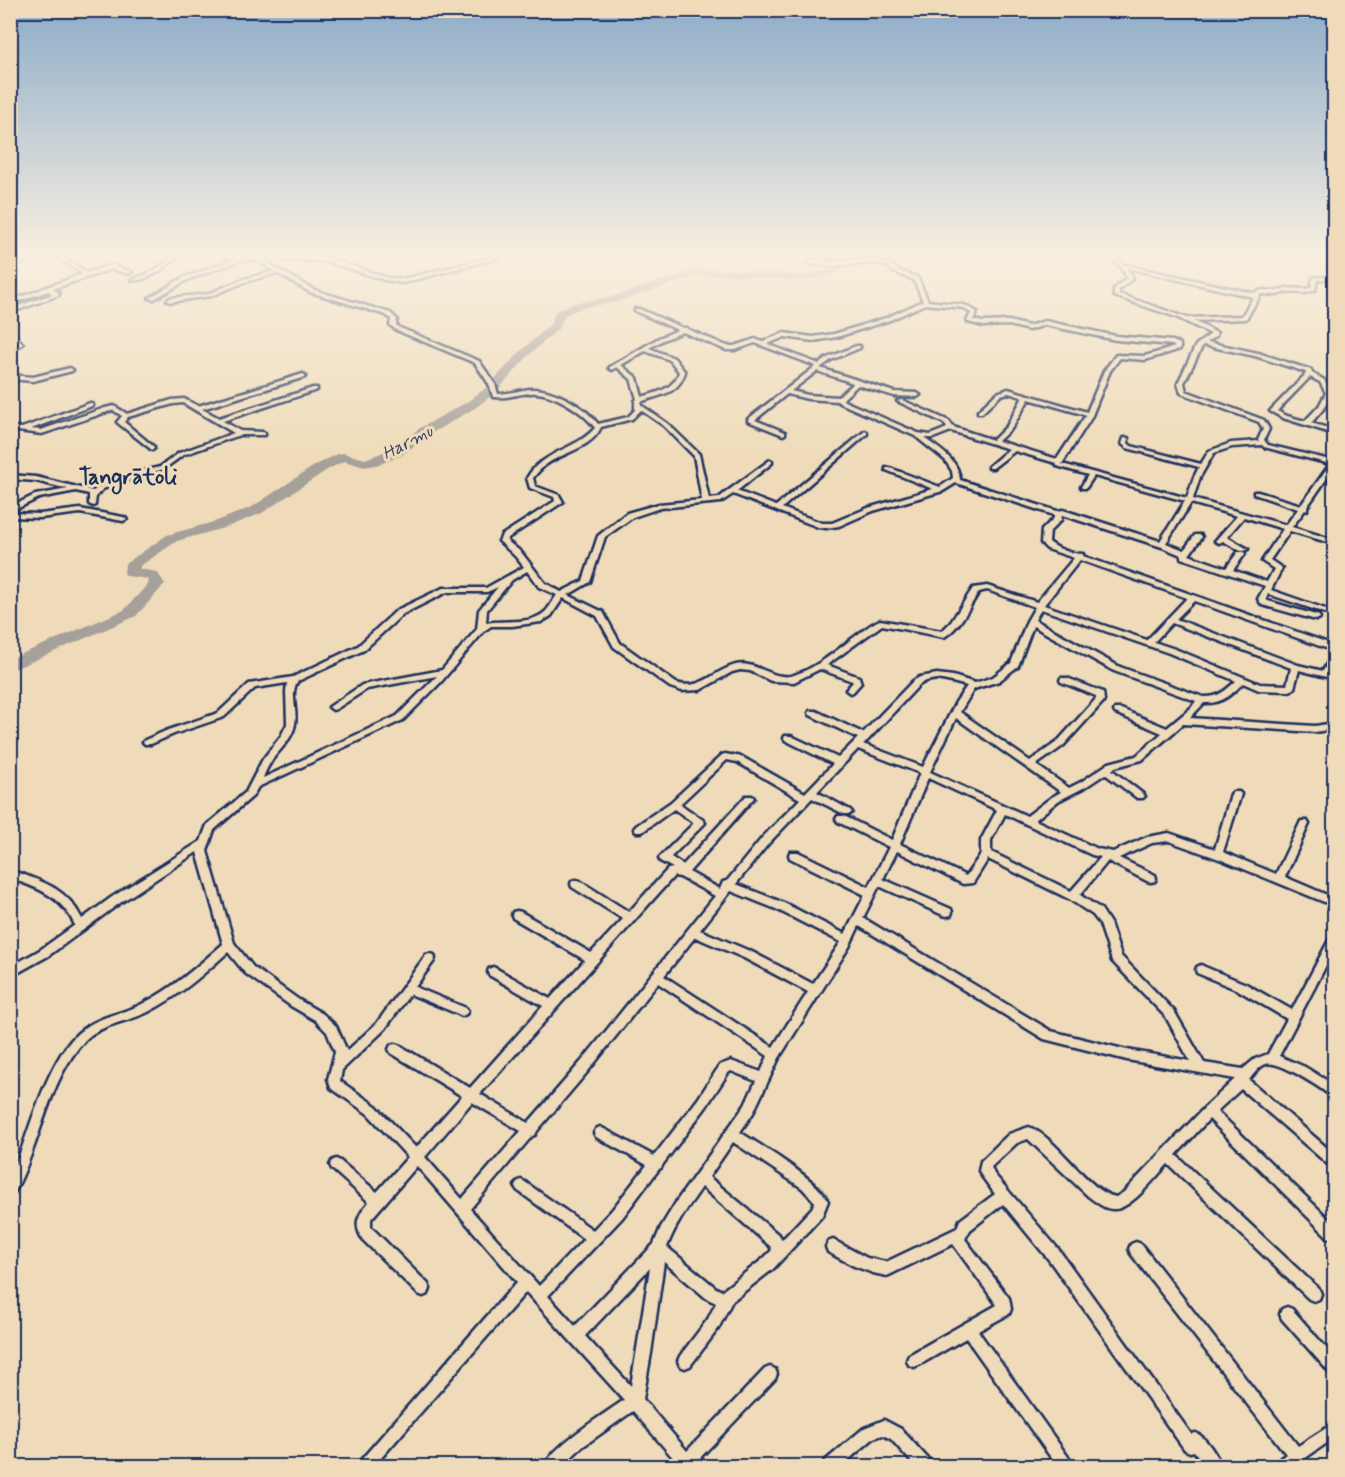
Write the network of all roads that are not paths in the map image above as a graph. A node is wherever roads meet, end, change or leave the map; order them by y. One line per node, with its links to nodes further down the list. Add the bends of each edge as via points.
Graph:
1 (393, 325): 37 (street, via 477,362 495,396 539,391 577,406)
2 (675, 325): 8 (street)
3 (870, 325): 11 (street, via 835,336 813,339 784,335)
4 (1017, 325): 5 (street, via 1030,328)
5 (1040, 325)
6 (1054, 325): 33 (street, via 1100,336 1179,346 1145,358 1118,356 1107,371)
7 (1197, 325): 10 (street, via 1214,333)
8 (685, 329): 11 (street, via 726,348 750,341); 14 (street)
9 (10, 332): 13 (street, via 20,344)
10 (1200, 343): 17 (street, via 1270,358); 49 (street, via 1181,383 1182,392 1262,421 1266,429)
11 (761, 344): 15 (street)
12 (858, 347): 15 (street)
13 (10, 349)
14 (646, 349): 27 (street, via 615,366 634,378); 27 (street, via 672,359 682,372 673,387)
15 (818, 368): 20 (street); 22 (street)
16 (70, 370): 19 (street, via 33,379)
17 (1309, 374): 28 (street, via 1328,389); 36 (street, via 1273,408 1278,414)
18 (303, 375): 31 (street)
19 (10, 377)
20 (857, 383): 23 (street, via 894,394); 25 (street)
21 (315, 389): 35 (street)
22 (786, 392): 25 (street); 43 (street, via 750,420)
23 (917, 395)
24 (1027, 396): 32 (street, via 1004,392); 33 (street); 48 (street, via 1010,427)
25 (839, 399): 46 (street)
26 (900, 401): 40 (street, via 947,422)
27 (639, 402): 37 (street, via 633,417); 68 (street, via 697,455)
28 (1324, 404): 30 (street); 36 (street)
29 (90, 405): 39 (street)
30 (1335, 406)
31 (196, 409): 34 (street, via 178,400); 35 (street)
32 (980, 412)
33 (1089, 414): 53 (street)
34 (126, 416): 39 (street, via 111,409 42,432); 50 (street, via 120,423)
35 (217, 421): 42 (street)
36 (1307, 423): 41 (street)
37 (597, 426): 83 (street, via 583,443 545,460 530,478 532,486 560,500 503,540)
38 (10, 428): 39 (street)
39 (24, 429)
40 (950, 429): 46 (street, via 932,437); 48 (street)
41 (1335, 432)
42 (239, 433): 45 (street); 65 (street, via 181,454 162,468)
43 (783, 433)
44 (865, 433): 70 (street)
45 (263, 434)
46 (917, 435): 60 (street, via 946,456 956,474)
47 (1126, 440): 55 (street, via 1129,447)
48 (994, 442): 51 (street)
49 (1261, 443): 54 (street); 55 (street, via 1219,448 1211,452)
50 (152, 448)
51 (1014, 448): 53 (street); 56 (street)
52 (770, 462): 64 (street)
53 (1059, 462): 58 (street)
54 (1335, 464): 71 (street)
55 (1202, 466): 67 (street)
56 (991, 467)
57 (888, 469): 63 (street)
58 (1091, 475): 61 (street); 67 (street)
59 (10, 477): 62 (street, via 28,477)
60 (955, 481): 63 (street); 82 (street, via 1056,513 1058,518 1047,527 1046,544)
61 (1084, 487)
62 (76, 489): 65 (street); 72 (street, via 36,496)
63 (941, 490): 70 (street, via 875,507 831,526)
64 (731, 491): 68 (street, via 721,500); 70 (street)
65 (93, 493): 69 (street)
66 (1256, 493): 71 (street)
67 (1189, 501): 74 (street); 80 (street)
68 (706, 502): 87 (street, via 666,505 630,515 602,536 586,582)
69 (93, 504)
70 (778, 508)
71 (1304, 508): 77 (street)
72 (10, 510)
73 (1060, 512): 80 (street)
74 (1242, 514): 77 (street); 84 (street, via 1221,539 1242,551)
75 (10, 515): 76 (street, via 80,511)
76 (123, 519)
77 (1288, 528): 79 (street); 86 (street, via 1266,561 1278,568)
78 (1198, 537): 81 (street)
79 (1335, 542)
80 (1162, 544): 81 (street)
81 (1184, 553): 84 (street)
82 (1080, 556): 88 (street); 89 (street)
83 (528, 567): 85 (street); 87 (street, via 542,585)
84 (1228, 571): 86 (street)
85 (511, 576): 94 (street, via 483,610); 102 (street, via 487,590 446,590 400,612 361,648)
86 (1268, 588): 90 (street); 91 (street, via 1262,599 1265,603)
87 (561, 595): 94 (street, via 548,614 538,620); 98 (street, via 600,614 615,643 673,685 685,689 697,688 737,668 789,680)
88 (1193, 597): 92 (street); 96 (street)
89 (1040, 604): 93 (street); 95 (street); 98 (street, via 980,588 945,633 880,622)
90 (1335, 614)
91 (1316, 618)
92 (1172, 620): 95 (street); 99 (street)
93 (1030, 621): 105 (street, via 1015,664 996,679); 107 (street, via 1117,669)
94 (480, 628): 100 (street)
95 (1148, 643): 104 (street)
96 (1335, 648)
97 (1335, 657): 101 (street)
98 (821, 666): 106 (street, via 856,679)
99 (1296, 667): 101 (street); 104 (street, via 1289,688 1259,687)
100 (444, 672): 108 (street, via 365,687); 122 (street, via 400,718)
101 (1330, 675)
102 (295, 679): 116 (street, via 252,686 221,715); 122 (street, via 290,691 291,723)
103 (1064, 680): 119 (street, via 1100,694 1100,700 1060,744)
104 (1240, 680): 107 (street, via 1215,702)
105 (975, 686): 111 (street, via 969,688); 117 (street, via 944,678 921,680)
106 (850, 690)
107 (1202, 700): 112 (street)
108 (333, 706)
109 (1118, 711): 114 (street)
110 (813, 713): 117 (street)
111 (955, 713): 119 (street); 121 (street)
112 (1182, 721): 113 (street, via 1315,729); 114 (street)
113 (1335, 726)
114 (1168, 732): 120 (street, via 1139,758 1116,763)
115 (788, 738): 118 (street)
116 (148, 742)
117 (862, 742): 118 (street); 121 (street)
118 (840, 763): 125 (street)
119 (1030, 765): 123 (street)
120 (1106, 770): 123 (street); 126 (street)
121 (926, 772): 129 (street); 134 (street)
122 (256, 784): 133 (street, via 244,801 210,828)
123 (1068, 792): 130 (street)
124 (1236, 794): 136 (street)
125 (808, 795): 128 (street, via 739,759 727,757); 134 (street); 145 (street)
126 (1140, 796)
127 (749, 798): 139 (street)
128 (675, 804): 132 (street); 139 (street, via 699,824 664,858)
129 (1003, 808): 130 (street); 135 (street, via 987,840)
130 (1028, 820): 138 (street)
131 (1304, 824): 142 (street)
132 (639, 829)
133 (203, 844): 153 (street); 157 (street, via 205,866)
134 (894, 846): 135 (street, via 969,880); 143 (street)
135 (986, 854): 147 (street)
136 (1218, 854): 138 (street, via 1165,837); 142 (street)
137 (794, 855): 146 (street)
138 (1107, 856): 141 (street); 147 (street)
139 (683, 871): 145 (street); 151 (street, via 672,872)
140 (10, 874): 153 (street, via 58,894 71,906)
141 (1150, 878)
142 (1279, 879): 148 (street)
143 (878, 881): 146 (street); 149 (street)
144 (576, 884): 151 (street)
145 (724, 890): 154 (street); 155 (street, via 780,906)
146 (872, 893): 152 (street)
147 (1073, 897): 172 (street, via 1102,919 1116,958 1170,1014)
148 (1335, 902)
149 (947, 912)
150 (517, 915): 159 (street)
151 (630, 918): 159 (street)
152 (858, 920): 155 (street); 172 (street, via 1048,1035 1127,1055)
153 (80, 925): 162 (street)
154 (692, 931): 163 (street); 165 (street)
155 (847, 940): 165 (street)
156 (1335, 941): 168 (street)
157 (229, 945): 173 (street, via 249,970 330,1026 341,1052); 189 (street, via 173,992 84,1035 59,1069)
158 (430, 958): 164 (street)
159 (593, 960): 166 (street)
160 (1201, 970): 168 (street, via 1242,987)
161 (493, 972): 166 (street)
162 (10, 973)
163 (657, 977): 170 (street); 179 (street)
164 (409, 989): 167 (street); 173 (street, via 381,1026)
165 (816, 991): 170 (street)
166 (551, 1005): 177 (street)
167 (462, 1011)
168 (1294, 1017): 171 (street)
169 (395, 1049): 177 (street)
170 (775, 1054): 174 (street)
171 (1272, 1058): 175 (street, via 1265,1059); 176 (street)
172 (1200, 1067): 175 (street)
173 (338, 1068): 183 (street, via 334,1084 372,1110)
174 (762, 1078): 181 (street, via 749,1108); 185 (street, via 731,1066 724,1069)
175 (1243, 1078): 178 (street); 184 (street)
176 (1335, 1091)
177 (473, 1094): 179 (street); 183 (street)
178 (1209, 1111): 182 (street); 193 (street)
179 (531, 1131): 192 (street)
180 (600, 1133): 185 (street)
181 (731, 1133): 197 (street, via 683,1203); 199 (street, via 806,1184 822,1201 817,1212)
182 (1168, 1156): 190 (street, via 1129,1196 1111,1203 1038,1138 1024,1132 985,1165 985,1171); 202 (street)
183 (416, 1157): 191 (street); 192 (street)
184 (1335, 1162)
185 (657, 1164): 195 (street)
186 (336, 1165): 191 (street)
187 (705, 1181): 199 (street, via 775,1241)
188 (521, 1186): 195 (street)
189 (10, 1189)
190 (1004, 1195): 194 (street); 221 (street)
191 (378, 1201): 201 (street, via 365,1216 364,1229)
192 (462, 1209): 200 (street)
193 (1335, 1233)
194 (959, 1234): 196 (street, via 887,1269 877,1269); 206 (street, via 960,1245 1005,1306)
195 (594, 1239): 203 (street)
196 (833, 1247)
197 (659, 1249): 204 (street, via 711,1293); 207 (street); 212 (street)
198 (1136, 1249): 214 (street)
199 (780, 1251): 204 (street)
200 (526, 1282): 203 (street); 216 (street)
201 (423, 1289)
202 (1314, 1294)
203 (539, 1296): 207 (street)
204 (726, 1298): 209 (street)
205 (1287, 1314): 210 (street)
206 (969, 1330): 208 (street); 220 (street)
207 (576, 1336): 212 (street)
208 (914, 1360)
209 (685, 1361)
210 (1335, 1367)
211 (770, 1374): 215 (street)
212 (634, 1401): 215 (street); 217 (street, via 578,1442)
213 (1335, 1430): 214 (street)
214 (1297, 1456): 222 (street)
215 (688, 1464)
216 (364, 1467)
217 (552, 1467)
218 (830, 1467): 219 (street, via 869,1433 884,1427 896,1434)
219 (925, 1467)
220 (1066, 1467)
221 (1214, 1467)
222 (1282, 1467)

